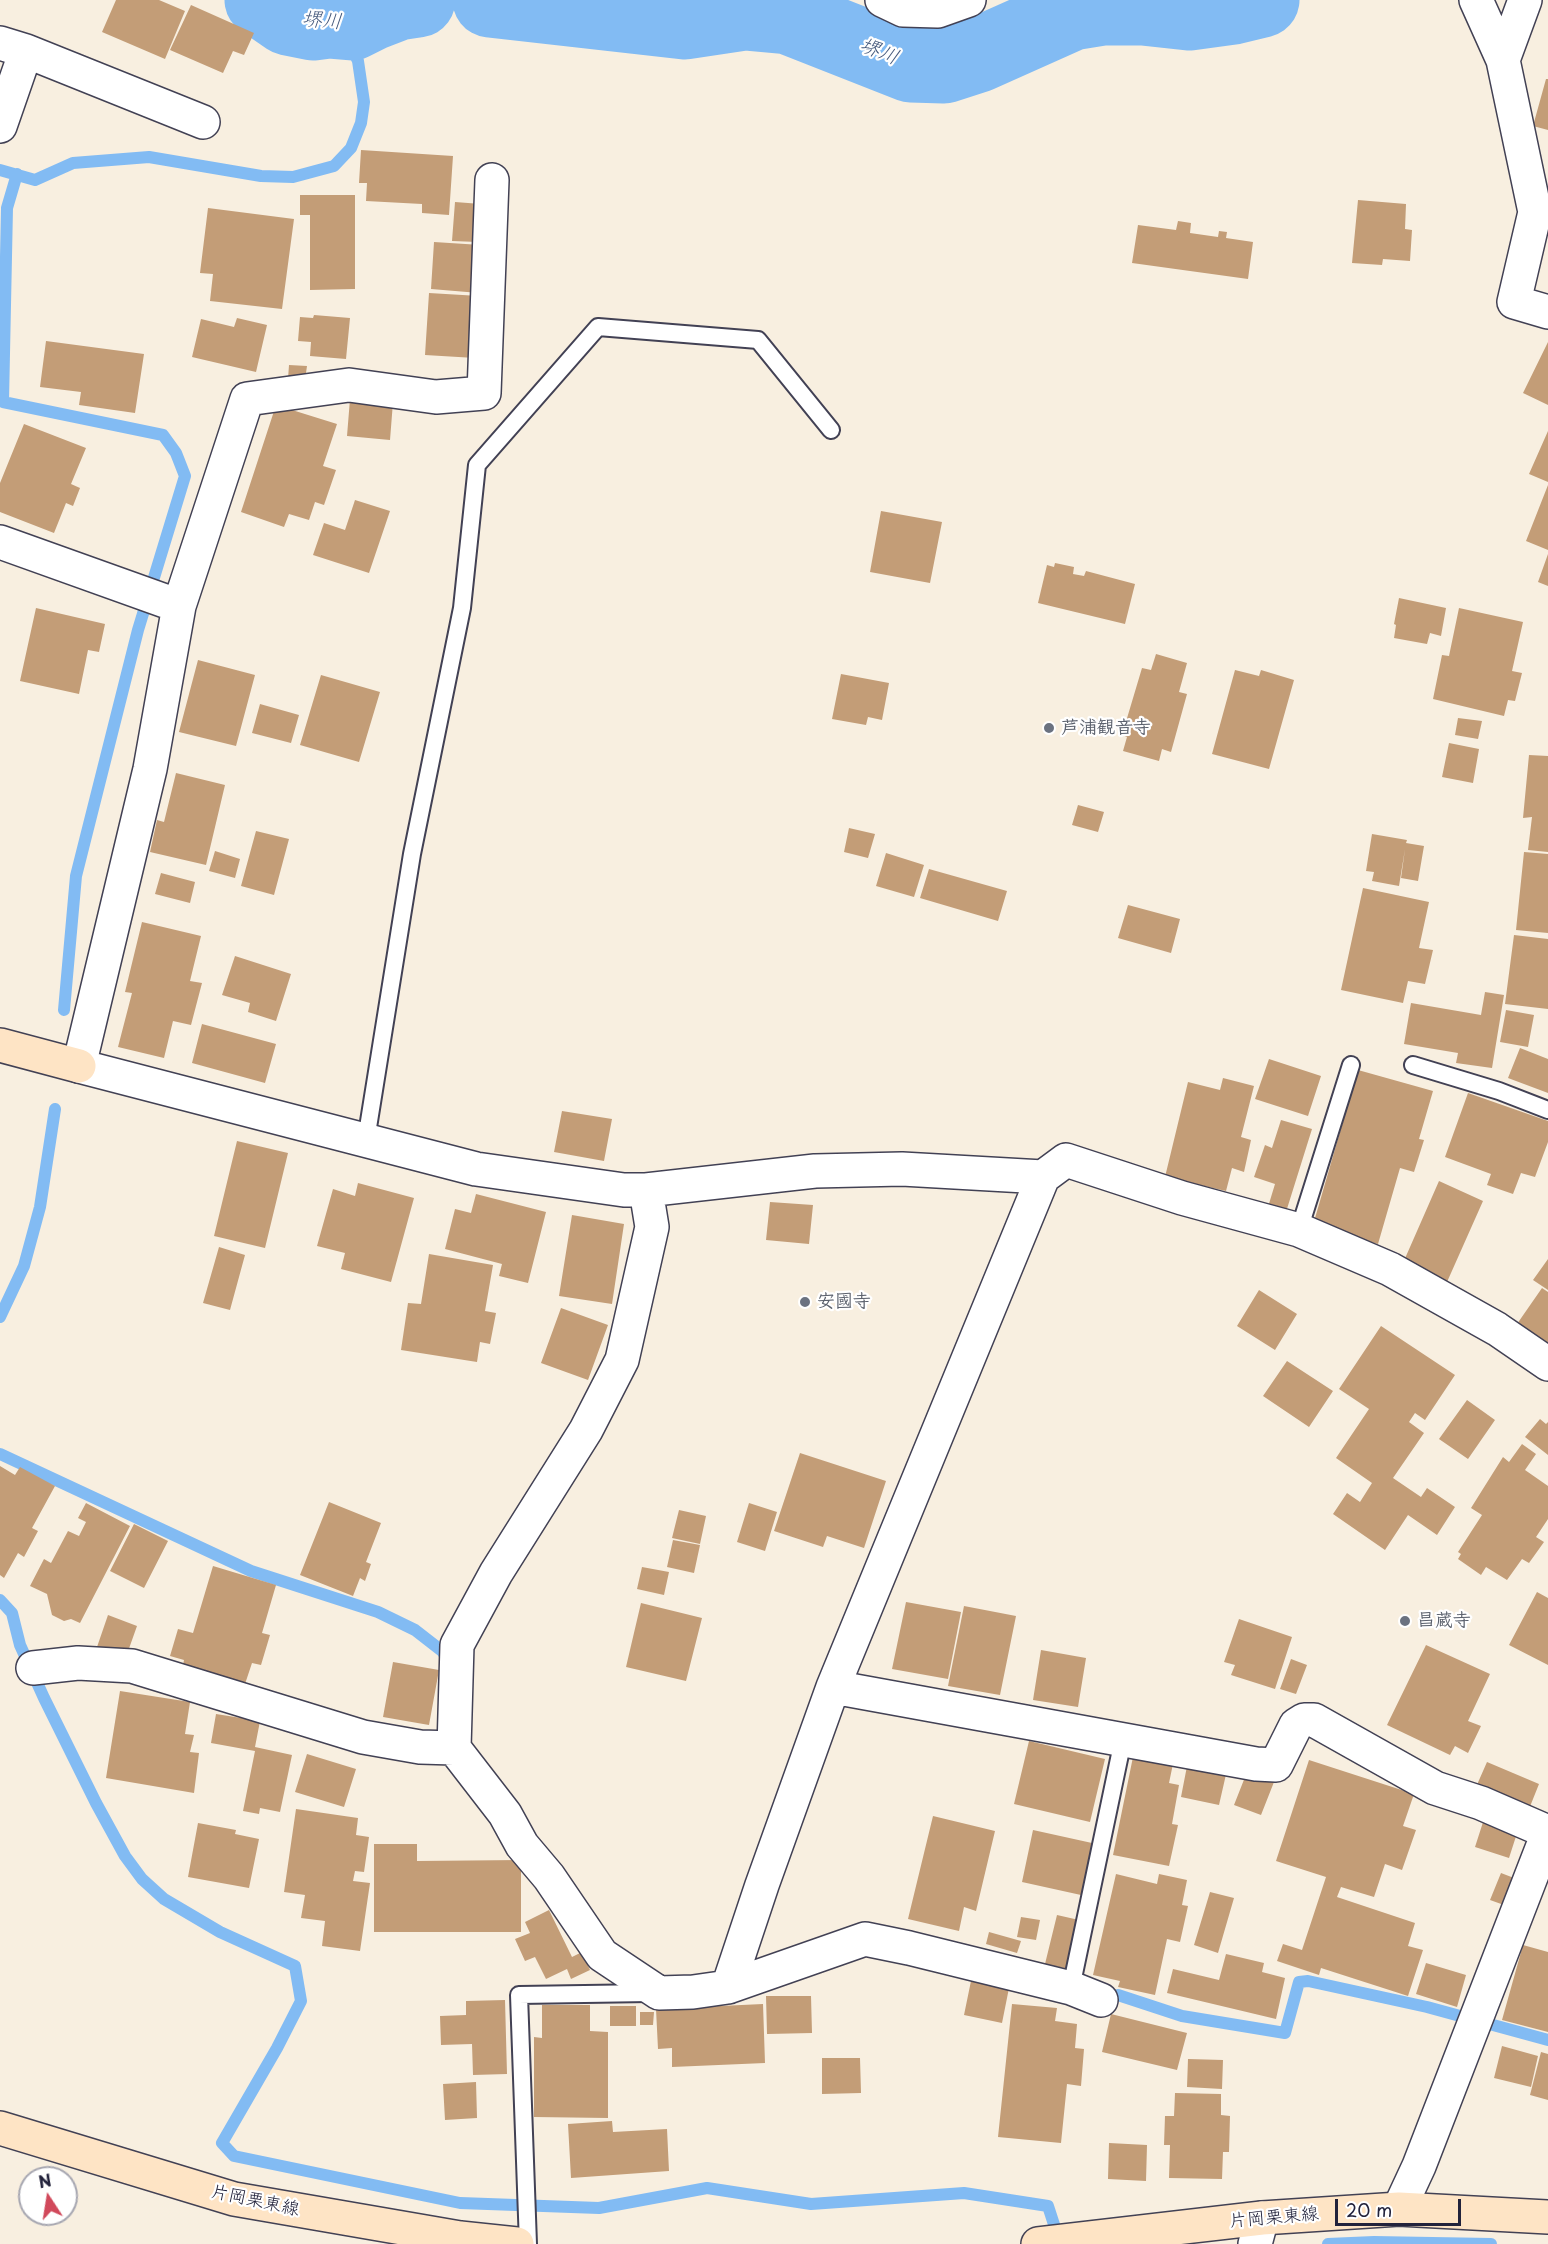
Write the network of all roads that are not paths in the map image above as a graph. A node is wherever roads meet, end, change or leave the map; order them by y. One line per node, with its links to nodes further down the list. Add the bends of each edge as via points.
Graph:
1 (882, 0): 2 (street, via 903,10 938,11)
2 (969, 0)
3 (1476, 0): 6 (street)
4 (1525, 0): 6 (street)
5 (13, 47): 7 (street); 8 (street)
6 (1503, 60): 10 (street, via 1535,212 1514,302)
7 (203, 122)
8 (0, 126)
9 (492, 180): 13 (street, via 483,393 436,397 349,385 247,399)
10 (1548, 312)
11 (831, 430): 19 (lane, via 758,340 598,327 477,465 462,608 412,854)
12 (0, 542): 13 (street)
13 (172, 604): 17 (street, via 150,769)
14 (0, 1045): 17 (main road)
15 (1352, 1065): 22 (lane)
16 (1413, 1065): 18 (lane)
17 (79, 1066): 19 (street)
18 (1548, 1110)
19 (366, 1140): 21 (street, via 476,1169)
20 (1043, 1176): 21 (street, via 902,1169 815,1171); 22 (street, via 1066,1160); 25 (street)
21 (646, 1190): 27 (street, via 652,1227 622,1360 586,1430 496,1573 457,1645)
22 (1299, 1230): 23 (street, via 1390,1269 1497,1329)
23 (1548, 1364)
24 (33, 1668): 27 (street, via 78,1663 132,1666 363,1737 420,1747)
25 (833, 1687): 26 (street); 29 (street)
26 (1123, 1740): 28 (street, via 1276,1765 1296,1725 1314,1720 1435,1788); 30 (lane)
27 (454, 1748): 31 (street, via 505,1814 522,1845 549,1877 602,1955)
28 (1548, 1832): 34 (street)
29 (728, 1987): 30 (street, via 866,1939); 31 (street)
30 (1071, 1988): 32 (street)
31 (659, 1993): 38 (lane, via 519,1995)
32 (1101, 2000)
33 (0, 2128): 37 (main road, 片岡栗東線, via 234,2199 460,2238)
34 (1399, 2209): 35 (main road, 片岡栗東線); 36 (main road, 片岡栗東線)
35 (1548, 2217)
36 (1259, 2231): 39 (main road, 片岡栗東線)
37 (517, 2244)
38 (528, 2244)
39 (1038, 2244)

